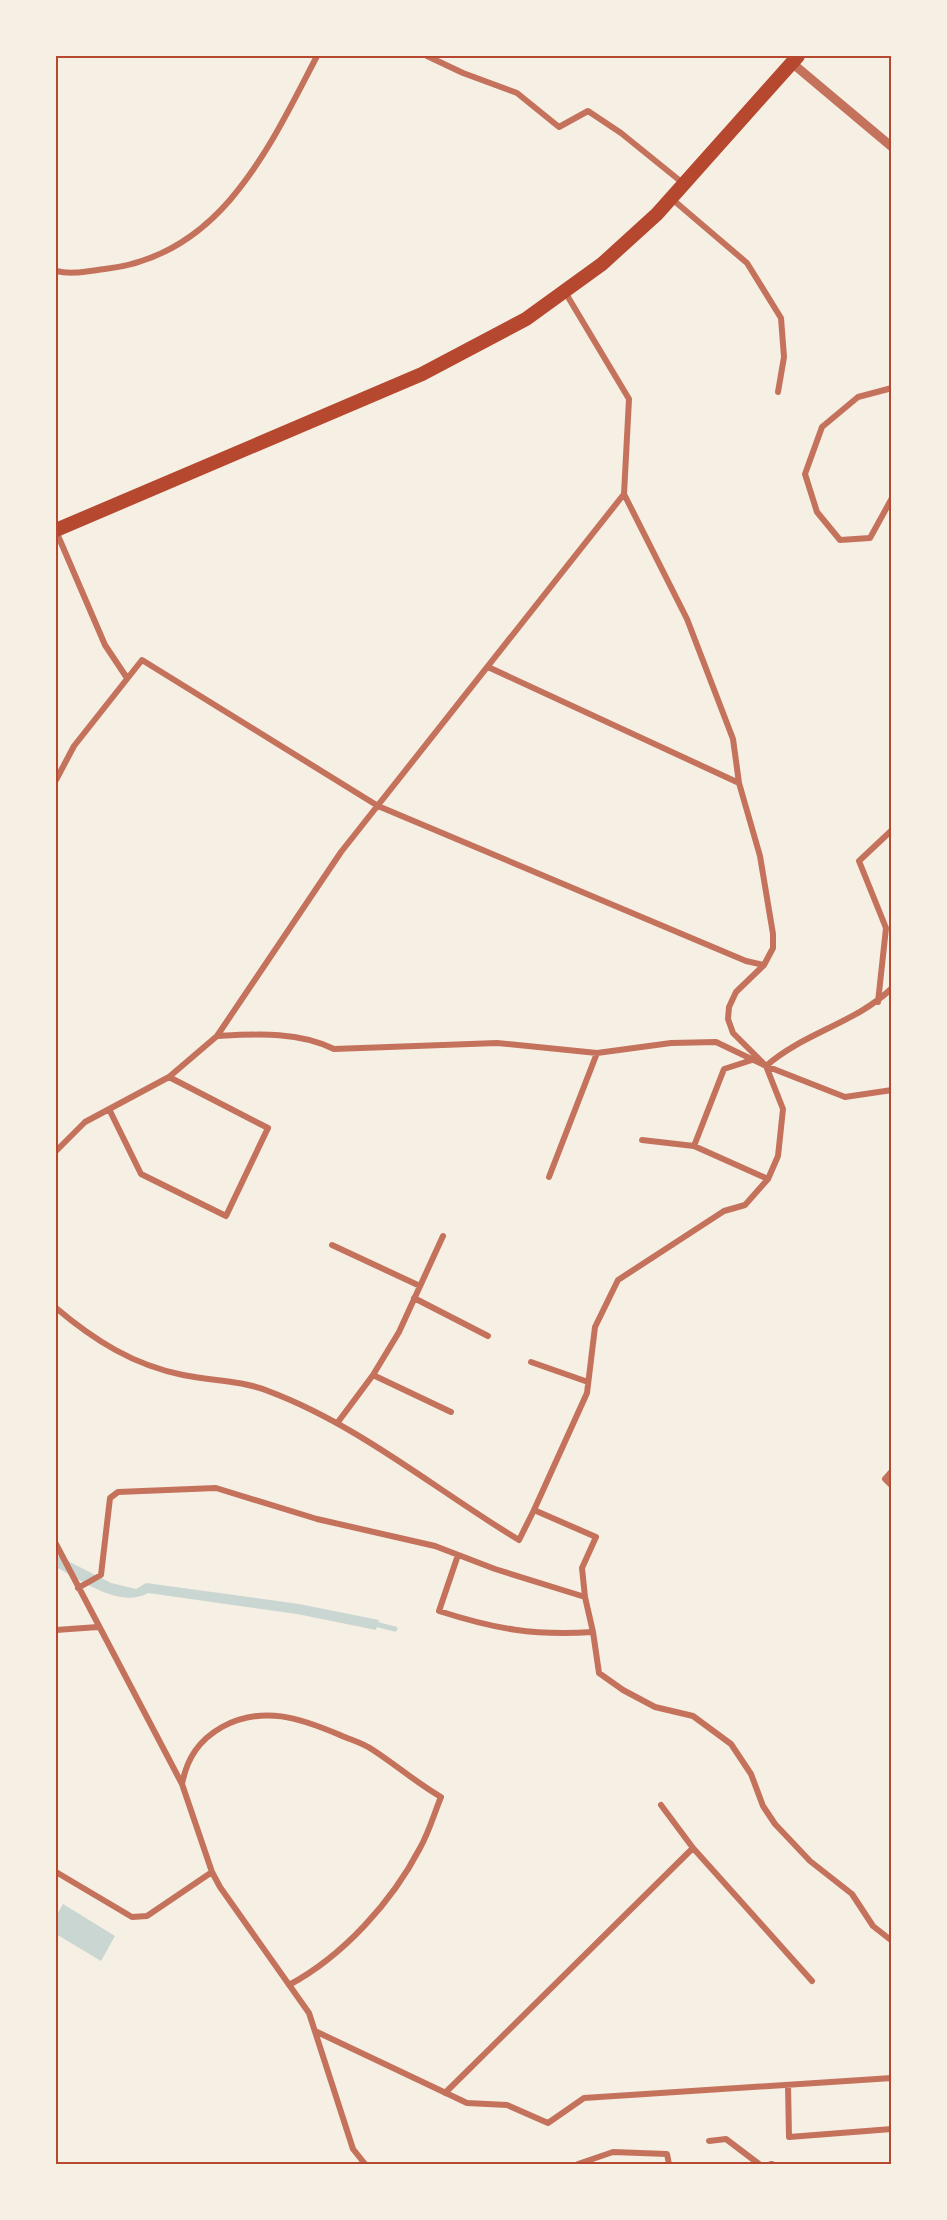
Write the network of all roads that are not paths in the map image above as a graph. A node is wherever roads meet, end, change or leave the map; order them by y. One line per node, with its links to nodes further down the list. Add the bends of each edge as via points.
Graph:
1 (316, 56): 7 (street, via 259,161 196,235 161,255 121,268 68,274)
2 (427, 56): 5 (street, via 517,93 559,127 588,111)
3 (795, 59): 4 (street); 5 (highway)
4 (891, 147)
5 (685, 185): 6 (highway)
6 (672, 199): 8 (highway, via 623,246); 10 (street, via 747,263 780,318 784,357)
7 (56, 271)
8 (565, 292): 11 (street, via 629,399); 13 (highway, via 492,339 422,374)
9 (891, 388): 12 (street, via 858,398 822,427 805,474 817,512 840,540 870,538)
10 (778, 392)
11 (624, 494): 14 (street); 17 (street, via 687,619 733,739)
12 (891, 498)
13 (56, 530): 15 (street, via 105,645)
14 (488, 667): 17 (street); 18 (street)
15 (128, 678): 16 (street, via 74,746); 18 (street, via 142,660)
16 (56, 780)
17 (739, 783): 20 (street, via 760,856 773,934)
18 (378, 806): 20 (street); 23 (street, via 342,852)
19 (891, 830): 22 (street, via 859,861 886,928)
20 (764, 965): 26 (street, via 736,992 728,1020 733,1033)
21 (891, 988): 22 (street)
22 (878, 1002): 26 (street, via 780,1054)
23 (217, 1036): 24 (street, via 263,1034 305,1038 334,1050 497,1043); 27 (street)
24 (597, 1053): 25 (street, via 671,1043 716,1042); 33 (street)
25 (752, 1060): 26 (street); 31 (street, via 724,1069)
26 (766, 1066): 28 (street, via 845,1097); 34 (street, via 783,1109 778,1156)
27 (169, 1077): 29 (street); 29 (street, via 268,1128 226,1216 141,1174)
28 (891, 1090)
29 (109, 1108): 32 (street, via 85,1122)
30 (642, 1140): 31 (street)
31 (694, 1146): 34 (street)
32 (56, 1151)
33 (549, 1177)
34 (768, 1179): 43 (street, via 745,1205 724,1211 618,1280 595,1327)
35 (443, 1236): 37 (street)
36 (333, 1245): 37 (street)
37 (420, 1286): 38 (street)
38 (414, 1298): 40 (street); 42 (street)
39 (56, 1308): 45 (street, via 121,1355 144,1365 268,1390)
40 (488, 1336)
41 (531, 1362): 43 (street)
42 (373, 1375): 44 (street); 45 (street)
43 (588, 1382): 48 (street, via 587,1393)
44 (452, 1412)
45 (338, 1422): 48 (street, via 519,1540)
46 (891, 1472): 47 (street, via 885,1479)
47 (891, 1486)
48 (534, 1510): 52 (street, via 596,1537 582,1568)
49 (56, 1544): 51 (street)
50 (458, 1555): 51 (street, via 435,1546 317,1520 216,1488 118,1492 110,1498 101,1575); 52 (street); 55 (street, via 439,1611 488,1627 550,1635)
51 (78, 1588): 53 (street)
52 (585, 1597): 55 (street)
53 (98, 1627): 54 (street); 56 (street)
54 (56, 1630)
55 (593, 1632): 61 (street, via 599,1673 655,1707 693,1716 731,1744 751,1774 763,1806 775,1824 810,1861 852,1894 873,1926)
56 (182, 1784): 60 (street); 63 (street, via 186,1762 207,1735 237,1719 269,1715 302,1719 372,1749 441,1797 420,1848 391,1893 354,1935 313,1972)
57 (661, 1805): 58 (street)
58 (693, 1848): 62 (street); 67 (street)
59 (56, 1872): 60 (street, via 132,1917 147,1916)
60 (212, 1872): 63 (street)
61 (891, 1941)
62 (812, 1981)
63 (289, 1985): 64 (street, via 309,2013)
64 (315, 2031): 67 (street); 70 (street, via 353,2149)
65 (891, 2078): 66 (street)
66 (788, 2085): 67 (street, via 584,2098 548,2123 507,2105 467,2103); 68 (street, via 789,2137)
67 (445, 2093)
68 (891, 2129)
69 (710, 2141): 73 (street, via 726,2139)
70 (365, 2164)
71 (578, 2164): 72 (street, via 613,2152 667,2154)
72 (669, 2164)
73 (759, 2164)

